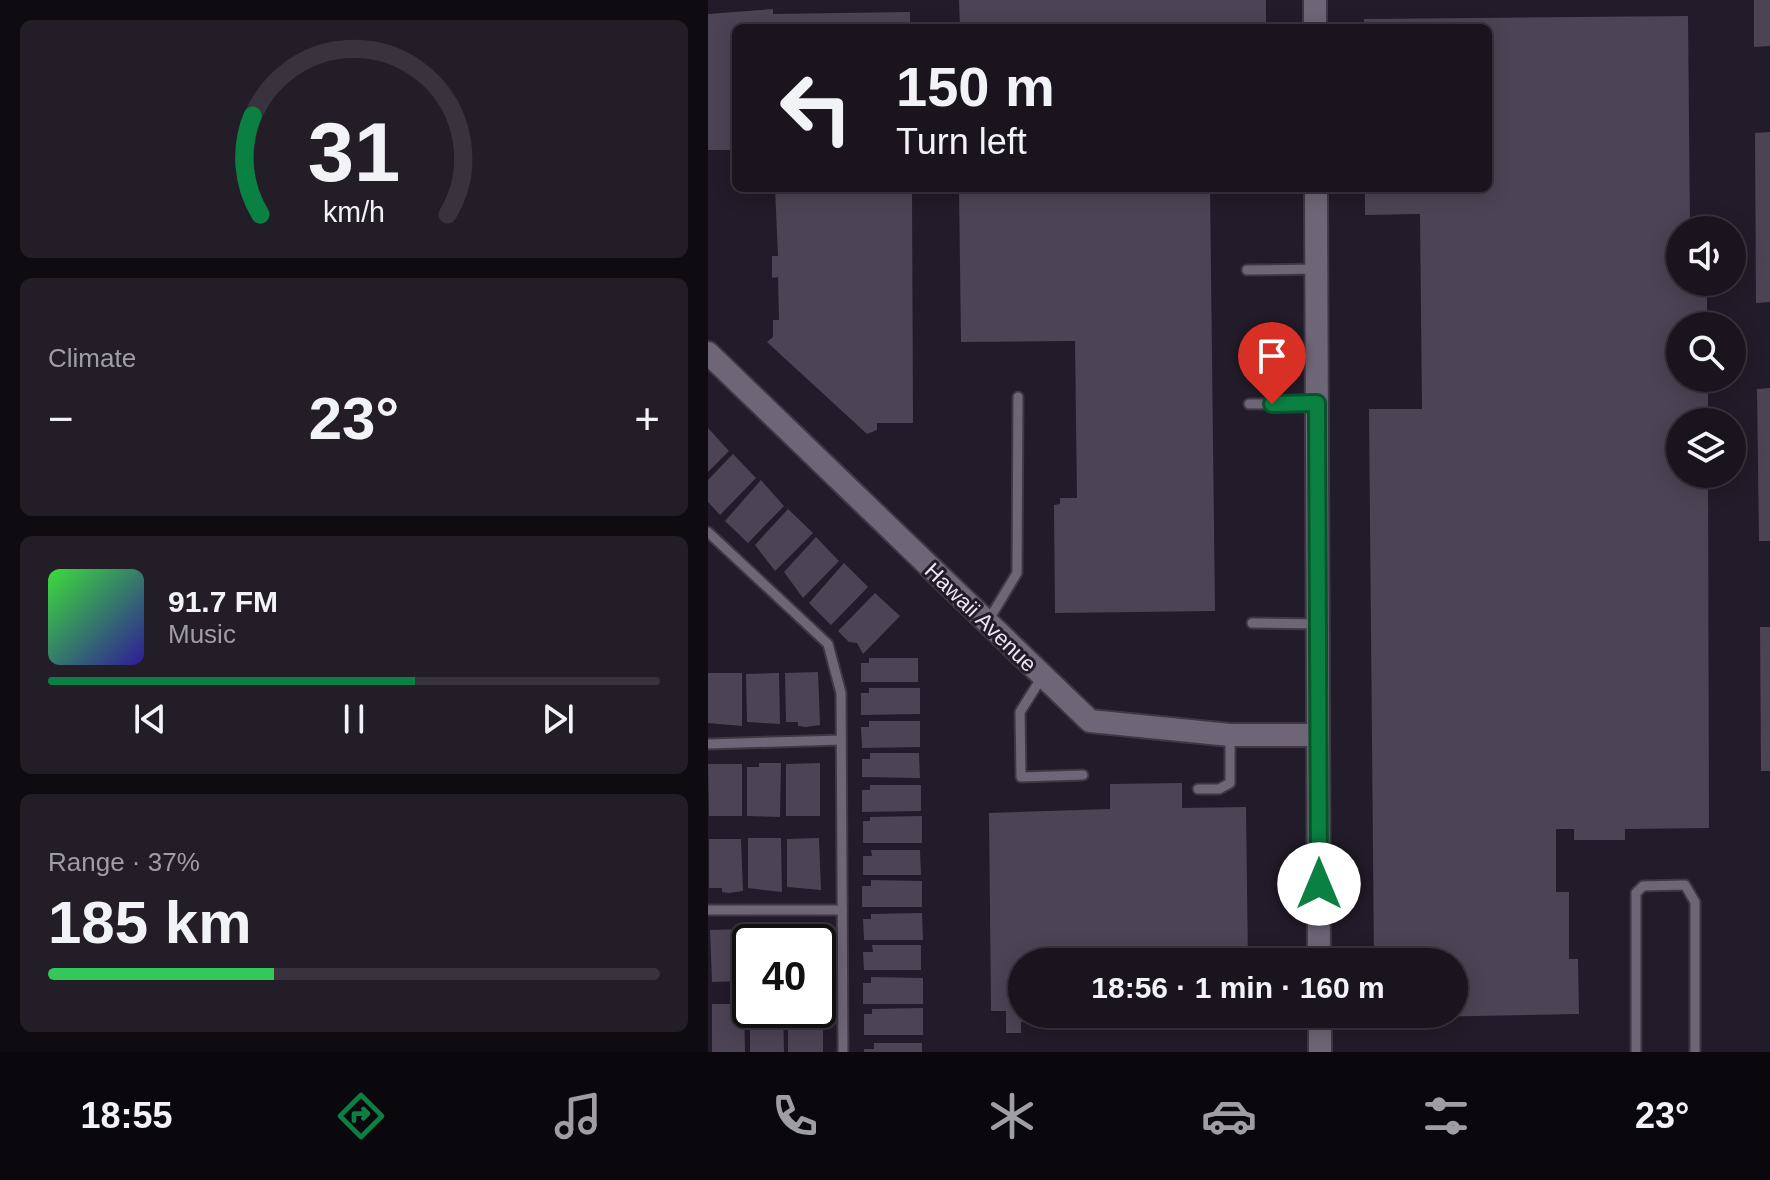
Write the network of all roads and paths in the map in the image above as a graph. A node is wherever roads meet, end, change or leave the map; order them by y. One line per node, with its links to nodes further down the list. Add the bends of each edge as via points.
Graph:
1 (1315, 0): 2 (street)
2 (1315, 24)
3 (1316, 192): 4 (street)
4 (1316, 269): 5 (lane); 8 (street)
5 (1247, 270)
6 (708, 353): 12 (street, Hawaii Avenue)
7 (1018, 397): 12 (lane, via 1017,573)
8 (1317, 403): 9 (lane); 13 (street)
9 (1249, 404)
10 (708, 532): 17 (lane, via 828,644 841,693)
11 (1252, 623): 13 (lane)
12 (986, 624): 14 (street, Hawaii Avenue)
13 (1318, 624): 16 (street)
14 (1042, 677): 15 (street, Hawaii Avenue, via 1090,721); 19 (lane, via 1020,712 1021,777)
15 (1230, 735): 16 (street, Hawaii Avenue); 20 (lane, via 1230,783)
16 (1318, 735): 23 (street)
17 (841, 740): 18 (lane); 22 (lane)
18 (708, 744)
19 (1083, 775)
20 (1198, 789)
21 (708, 910): 22 (lane)
22 (842, 910): 25 (lane)
23 (1319, 948)
24 (1320, 1028): 26 (street)
25 (843, 1052)
26 (1320, 1052)
27 (1636, 1052): 28 (lane, via 1636,893 1643,886 1685,885 1695,902)
28 (1695, 1052)

